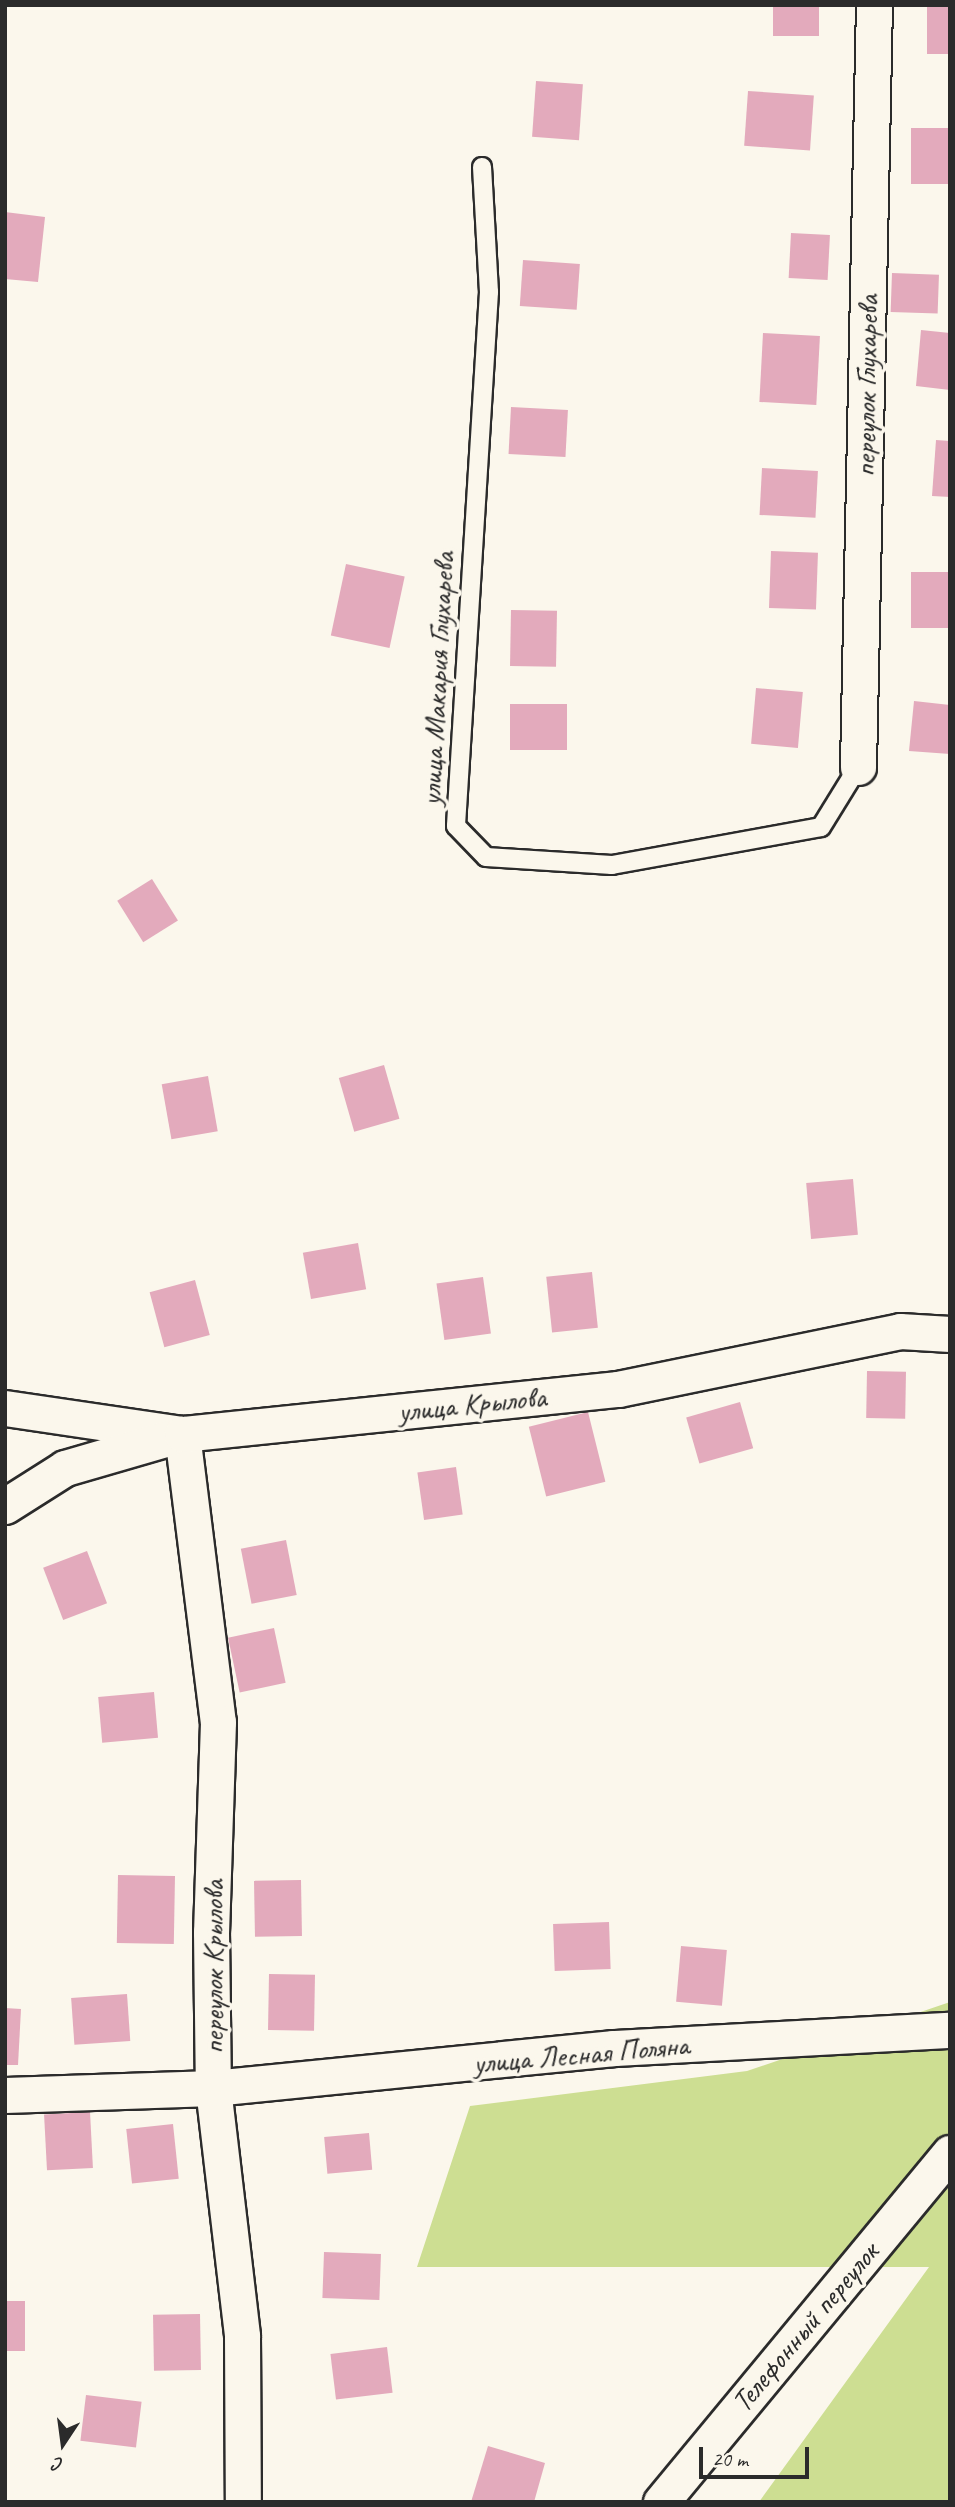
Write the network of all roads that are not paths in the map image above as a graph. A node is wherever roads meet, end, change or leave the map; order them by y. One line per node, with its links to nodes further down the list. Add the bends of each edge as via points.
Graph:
1 (874, 5): 3 (street, переулок Глухарева)
2 (482, 167): 3 (lane, улица Макария Глухарева, via 489,292 456,826 486,857 612,865 821,827)
3 (858, 767)
4 (950, 1334): 6 (street, улица Крылова, via 900,1331 618,1388)
5 (5, 1408): 6 (street)
6 (182, 1434): 7 (street, улица Крылова, via 65,1468); 9 (street, переулок Крылова, via 218,1722 211,1932)
7 (5, 1506)
8 (950, 2030): 9 (street, улица Лесная Поляна, via 614,2048)
9 (213, 2088): 10 (street, улица Лесная Поляна); 12 (street, переулок Крылова, via 242,2336)
10 (5, 2095)
11 (950, 2153): 13 (street, Телефонный переулок)
12 (243, 2502)
13 (661, 2502)

